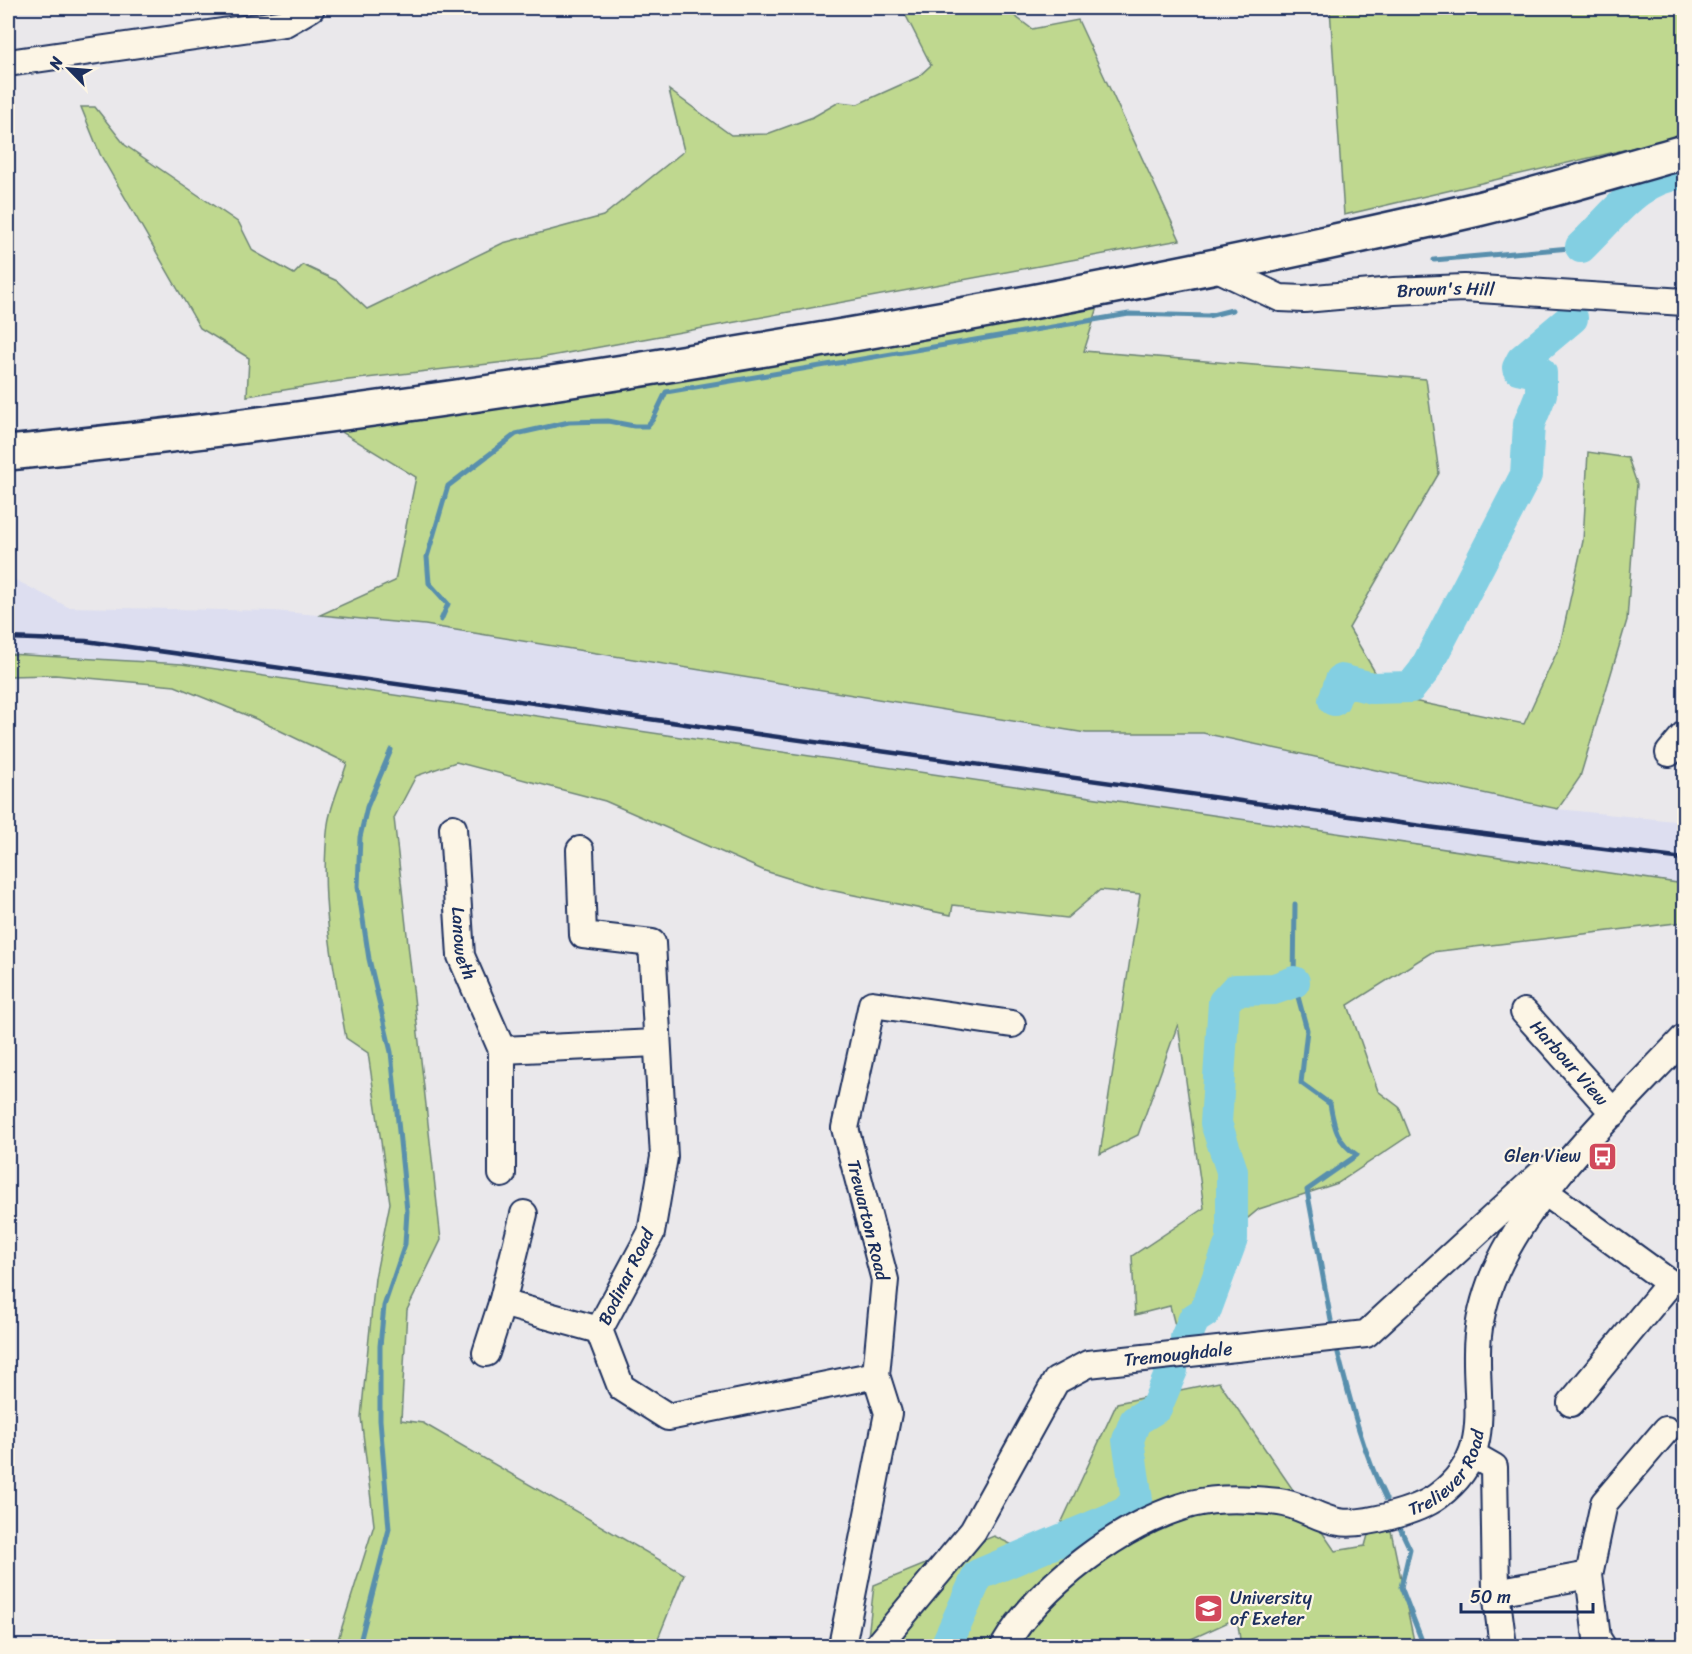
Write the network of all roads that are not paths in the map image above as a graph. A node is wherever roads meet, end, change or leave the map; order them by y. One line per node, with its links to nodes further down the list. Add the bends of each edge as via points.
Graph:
1 (310, 8): 2 (street, via 285,23)
2 (8, 63)
3 (1684, 152): 4 (main road, via 1482,208)
4 (1215, 267): 5 (street, Brown's Hill, via 1280,298 1304,300 1464,288); 6 (main road, via 885,330 454,399)
5 (1684, 302)
6 (8, 453)
7 (453, 828): 13 (street, Lanoweth, via 461,956)
8 (580, 850): 12 (street, Bodinar Road, via 583,935 652,943)
9 (1524, 1012): 14 (street, Harbour View)
10 (1012, 1024): 23 (street, Trewarton Road, via 872,1004 845,1128 885,1280)
11 (1684, 1038): 14 (street, Treliever Road)
12 (656, 1043): 13 (street); 21 (street, Bodinar Road, via 664,1156 651,1233)
13 (502, 1050): 16 (street, Lanoweth)
14 (1614, 1113): 15 (street, Treliever Road)
15 (1564, 1170): 17 (street, Treliever Road); 30 (street, Tremoughdale, via 1545,1170 1366,1334 1088,1364 1056,1381 973,1531)
16 (502, 1174)
17 (1545, 1192): 19 (street); 26 (street, Treliever Road, via 1505,1250 1480,1319 1476,1352 1479,1433)
18 (524, 1214): 20 (street)
19 (1677, 1278): 24 (street)
20 (502, 1303): 21 (street); 22 (street)
21 (599, 1330): 23 (street, Bodinar Road, via 621,1387 668,1418)
22 (486, 1353)
23 (876, 1375): 29 (street, Trewarton Road, via 888,1413)
24 (1570, 1402)
25 (1666, 1430): 27 (street, via 1604,1503)
26 (1473, 1455): 28 (street, via 1494,1467); 31 (street, Treliever Road, via 1460,1476 1436,1497 1369,1521 1339,1522 1283,1502 1226,1498 1155,1517 1099,1549 1064,1578 1013,1630)
27 (1589, 1575): 28 (street); 33 (street, via 1597,1638)
28 (1496, 1592): 32 (street)
29 (842, 1647)
30 (877, 1647)
31 (1004, 1647)
32 (1503, 1647)
33 (1602, 1647)

